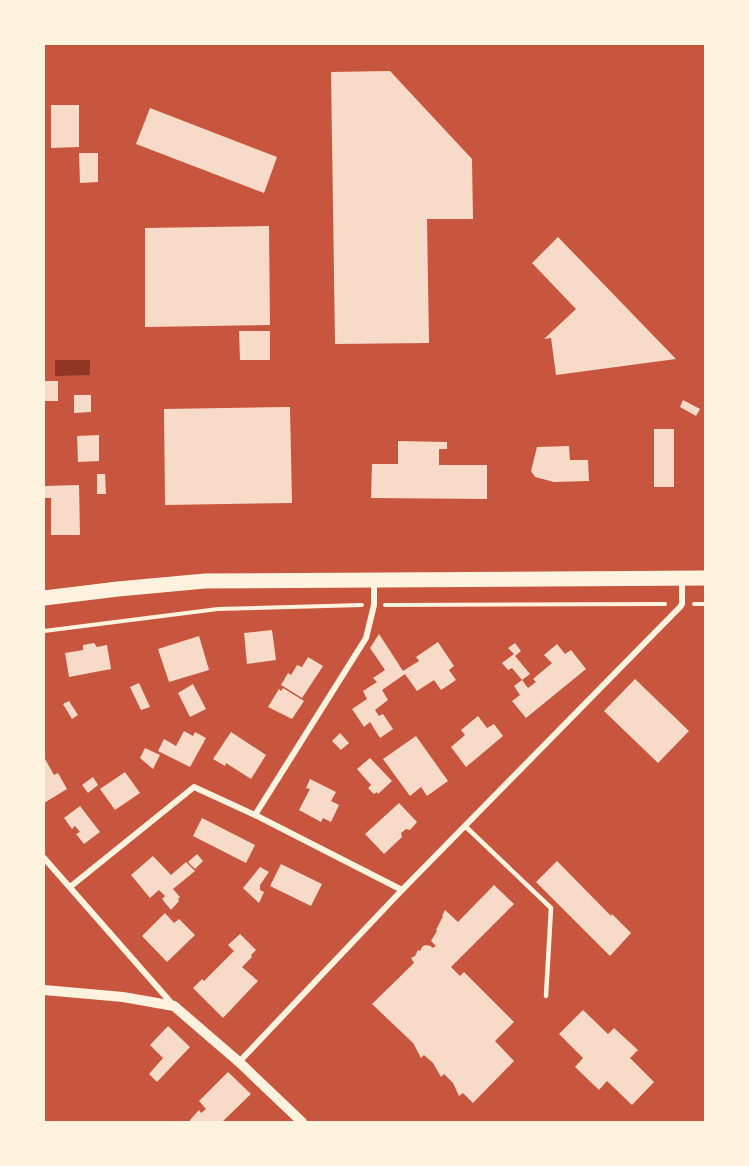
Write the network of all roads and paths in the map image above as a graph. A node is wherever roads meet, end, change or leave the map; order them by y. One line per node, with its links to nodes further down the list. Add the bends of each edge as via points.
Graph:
1 (682, 578): 2 (main road); 3 (main road); 6 (street, via 680,608)
2 (705, 578)
3 (374, 580): 4 (main road, via 206,581); 5 (street, via 374,604 366,638)
4 (44, 598)
5 (255, 815): 8 (street, via 194,786); 9 (street)
6 (465, 826): 9 (street); 11 (lane, via 550,908)
7 (44, 858): 8 (street)
8 (70, 887): 12 (street)
9 (402, 890): 13 (street)
10 (44, 990): 12 (street)
11 (546, 996)
12 (174, 1006): 13 (street)
13 (239, 1062): 14 (street)
14 (302, 1122)

